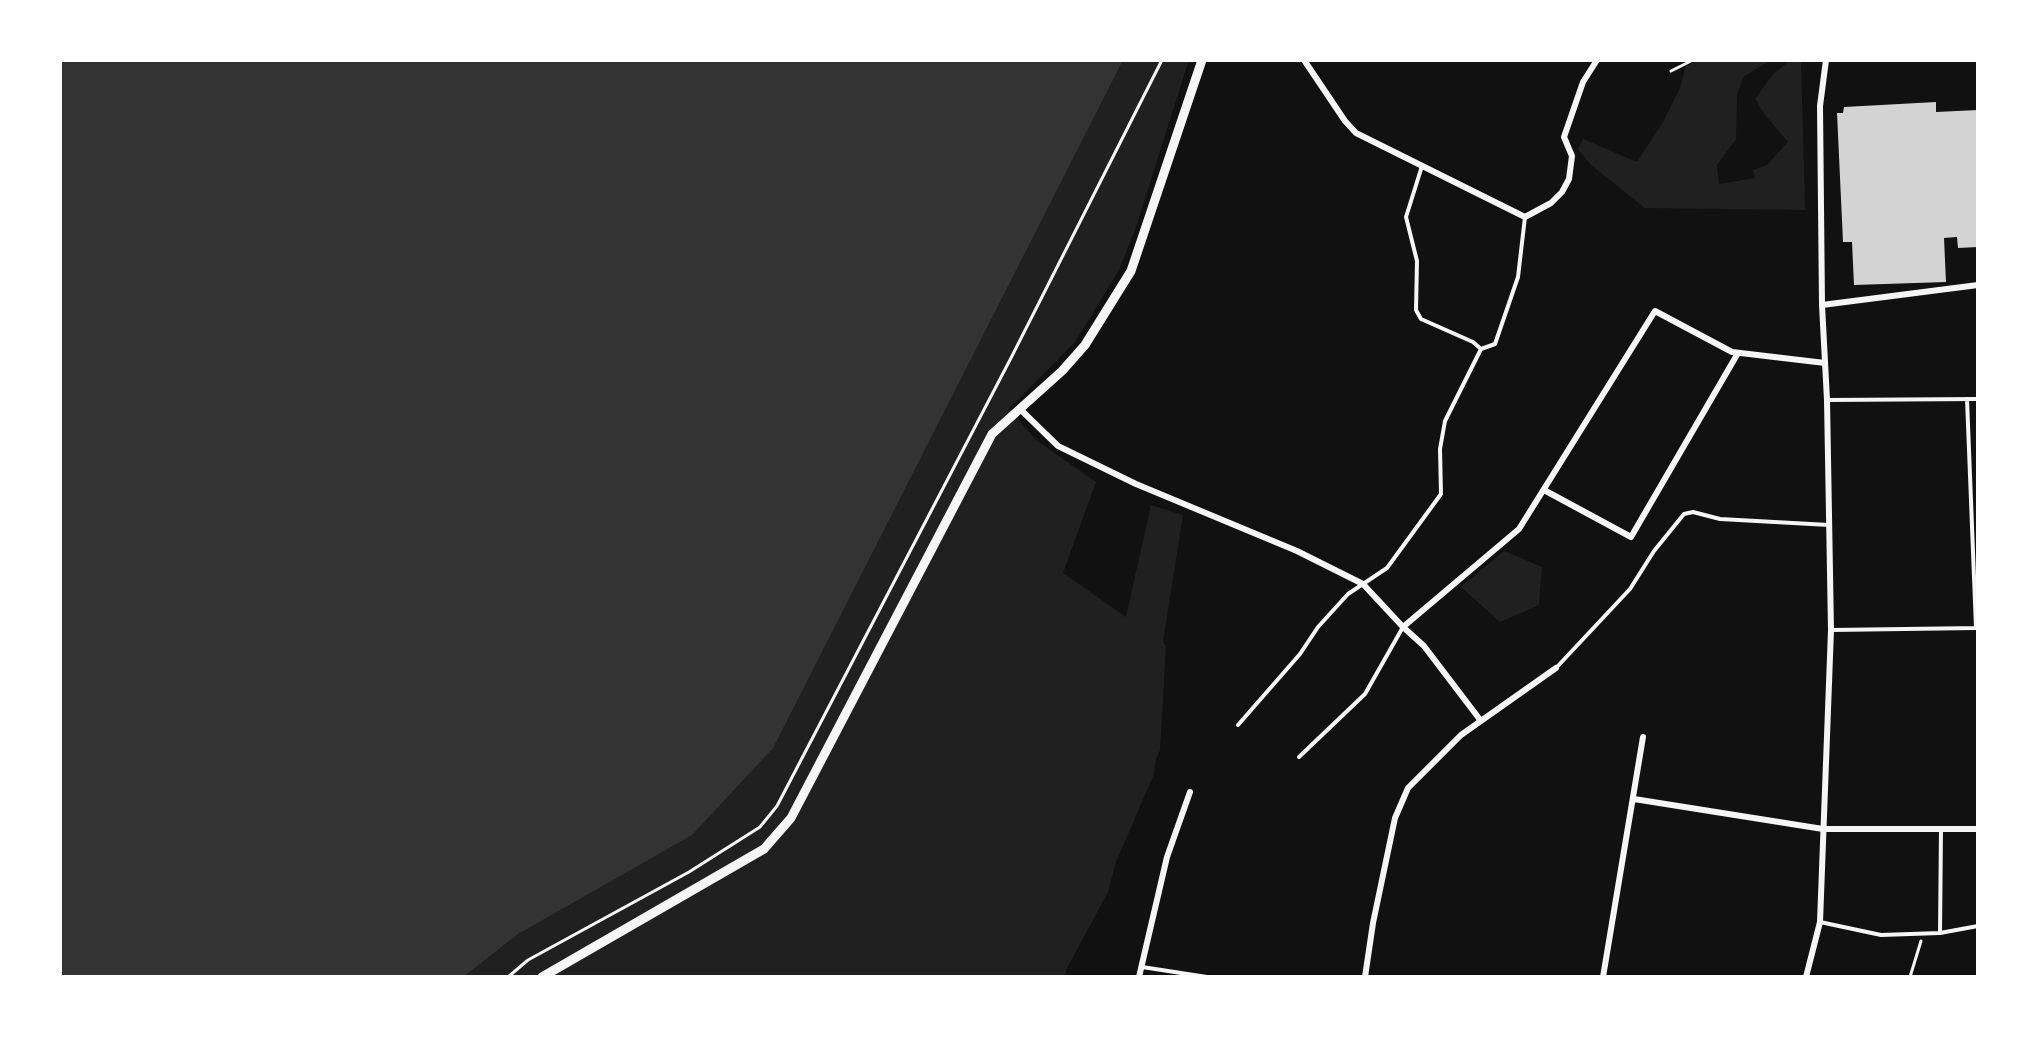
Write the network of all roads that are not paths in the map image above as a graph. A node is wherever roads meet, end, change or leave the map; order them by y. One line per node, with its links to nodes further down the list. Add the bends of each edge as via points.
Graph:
1 (1202, 60): 15 (street, via 1131,271 1085,345)
2 (1304, 60): 5 (street, via 1356,133)
3 (1598, 60): 6 (street, via 1583,82 1564,137 1572,156 1569,179 1551,203)
4 (1826, 60): 8 (street, via 1820,106)
5 (1422, 165): 6 (street); 9 (lane, via 1406,217 1417,261 1416,310 1421,319)
6 (1525, 217): 9 (lane, via 1518,277 1495,345)
7 (1978, 285): 8 (street)
8 (1822, 305): 11 (street)
9 (1481, 349): 18 (lane, via 1445,421 1440,448 1441,494 1387,568)
10 (1738, 353): 11 (street); 16 (street, via 1655,310); 16 (street, via 1631,537)
11 (1825, 363): 14 (street)
12 (1966, 399): 13 (lane); 14 (lane); 20 (lane)
13 (1978, 399)
14 (1827, 400): 17 (street)
15 (1020, 409): 18 (street, via 1058,446); 36 (street, via 992,434 780,833 764,849 709,883)
16 (1544, 490): 19 (street, via 1520,528)
17 (1830, 525): 21 (street); 22 (lane, via 1684,514 1629,589)
18 (1363, 584): 19 (street); 24 (lane, via 1348,594 1318,627 1300,654)
19 (1402, 627): 23 (street, via 1424,646); 26 (lane, via 1365,694)
20 (1977, 628): 21 (lane)
21 (1831, 630): 29 (street)
22 (1556, 668): 23 (street)
23 (1481, 721): 39 (street, via 1461,735 1408,788 1372,923)
24 (1238, 725)
25 (1643, 737): 28 (street)
26 (1299, 757)
27 (1190, 792): 35 (street, via 1167,858)
28 (1634, 799): 29 (street); 40 (street)
29 (1823, 829): 30 (street); 32 (street)
30 (1941, 829): 31 (street); 34 (lane)
31 (1978, 829)
32 (1820, 922): 34 (lane, via 1881,935); 41 (street)
33 (1978, 926): 34 (lane)
34 (1940, 933)
35 (1140, 967): 37 (street); 38 (lane)
36 (542, 977)
37 (1139, 977)
38 (1206, 977)
39 (1365, 977)
40 (1603, 977)
41 (1806, 977)

